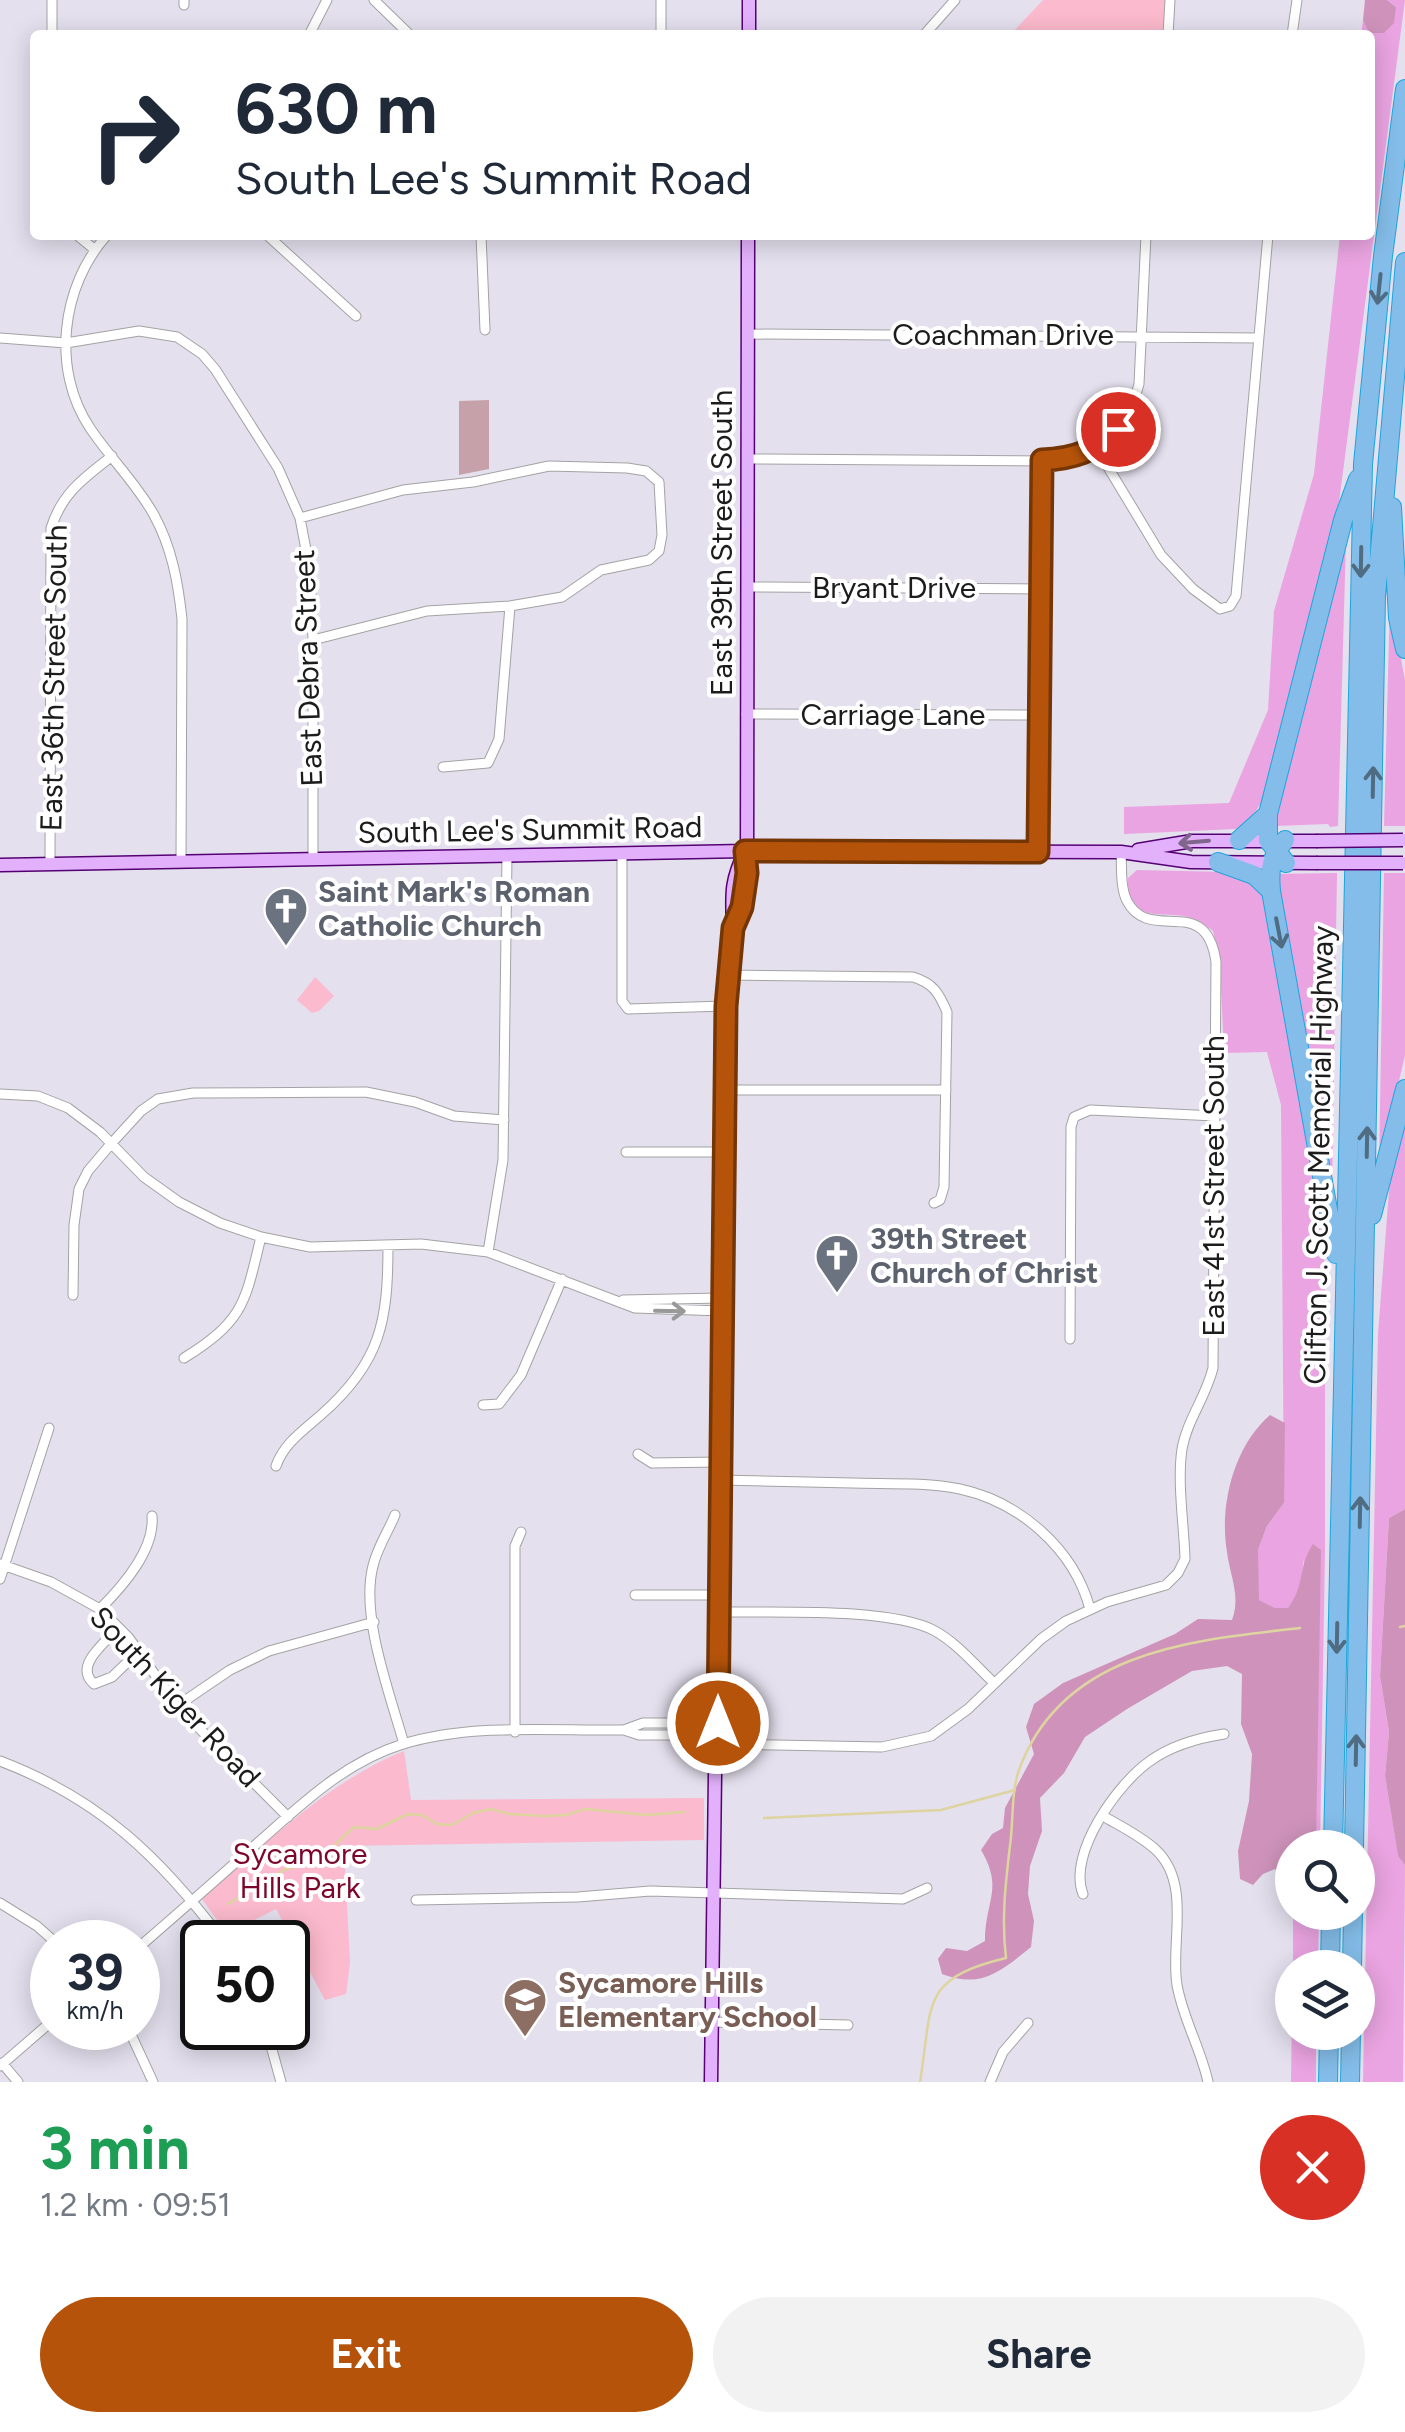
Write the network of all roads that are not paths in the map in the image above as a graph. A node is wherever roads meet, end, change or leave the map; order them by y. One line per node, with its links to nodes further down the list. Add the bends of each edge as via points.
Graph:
1 (52, 0): 9 (street)
2 (327, 0): 10 (street)
3 (374, 0): 11 (street)
4 (661, 0): 12 (street)
5 (749, 0): 13 (main road)
6 (956, 0): 14 (street)
7 (1170, 0): 15 (street)
8 (1297, 0): 16 (street)
9 (52, 30)
10 (312, 30)
11 (405, 30)
12 (662, 30)
13 (749, 30)
14 (929, 30)
15 (1168, 30)
16 (1293, 30)
17 (1405, 88): 38 (highway, one-way to 38)
18 (83, 240): 25 (street)
19 (102, 240): 25 (street)
20 (272, 240): 27 (street)
21 (481, 240): 28 (street)
22 (748, 240): 29 (main road, East 39th Street South)
23 (1146, 240): 30 (street)
24 (1268, 240): 32 (street)
25 (94, 249): 33 (street, via 72,297)
26 (1405, 262): 39 (highway)
27 (356, 316)
28 (484, 330)
29 (748, 334): 30 (street, Coachman Drive); 36 (main road, East 39th Street South)
30 (1142, 336): 32 (street, Coachman Drive); 34 (street, via 1135,401)
31 (0, 338): 33 (street, East Debra Street)
32 (1258, 338): 34 (street, via 1230,606 1220,610 1171,567)
33 (66, 343): 35 (street, via 79,406); 40 (street, East Debra Street, via 138,331 190,344 215,369 278,468)
34 (1097, 449): 37 (street)
35 (112, 456): 59 (street, via 156,519 178,584); 62 (street, East 36th Street South, via 68,492 51,528)
36 (748, 459): 37 (street); 41 (main road, East 39th Street South)
37 (1042, 460): 42 (street)
38 (1363, 464): 49 (highway); 82 (highway, Clifton J. Scott Memorial Highway, one-way to 82)
39 (1385, 472): 45 (highway); 78 (highway, Clifton J. Scott Memorial Highway, one-way to 39, via 1376,596)
40 (300, 518): 43 (street, via 402,490 549,466 627,468 659,482 662,535 649,560 601,570 562,597); 44 (street, East Debra Street)
41 (747, 587): 42 (street, Bryant Drive); 46 (main road, East 39th Street South)
42 (1041, 588): 47 (street)
43 (510, 606): 44 (street, via 427,611); 48 (street, via 499,739 488,763)
44 (313, 640): 58 (street, East Debra Street)
45 (1405, 648)
46 (746, 714): 47 (street, Carriage Lane); 52 (main road, East 39th Street South)
47 (1040, 715): 53 (street)
48 (443, 767)
49 (1268, 814): 50 (highway); 55 (highway)
50 (1239, 840): 54 (main road, South Lee's Summit Road, one-way to 54); 55 (main road, South Lee's Summit Road)
51 (1404, 840): 55 (main road, South Lee's Summit Road, bridge, via 1316,840)
52 (745, 851): 53 (main road, South Lee's Summit Road); 56 (main road, South Lee's Summit Road); 65 (main road, East 39th Street South)
53 (1038, 852): 54 (main road, South Lee's Summit Road)
54 (1121, 852): 60 (main road, South Lee's Summit Road); 71 (street, East 41st Street South, via 1123,890 1134,910 1151,920 1193,923 1214,946)
55 (1277, 852): 60 (main road, South Lee's Summit Road); 61 (main road, South Lee's Summit Road, bridge, via 1316,863); 64 (highway)
56 (622, 854): 57 (main road, South Lee's Summit Road); 66 (street, via 620,989 628,1009)
57 (507, 856): 58 (main road, South Lee's Summit Road); 72 (street)
58 (313, 859): 59 (main road, South Lee's Summit Road)
59 (181, 862): 62 (main road, South Lee's Summit Road)
60 (1218, 862): 64 (highway, via 1254,875)
61 (1404, 862)
62 (50, 864): 63 (main road, South Lee's Summit Road)
63 (0, 865)
64 (1271, 891): 82 (highway, one-way to 82)
65 (728, 975): 66 (main road, East 39th Street South); 69 (street, via 929,982 947,1012)
66 (726, 1006): 68 (main road, East 39th Street South)
67 (1405, 1089): 78 (highway)
68 (724, 1090): 69 (street); 75 (main road, East 39th Street South)
69 (946, 1090): 76 (street, via 944,1186)
70 (0, 1094): 73 (street, via 50,1100 86,1120)
71 (1215, 1116): 85 (street, via 1078,1114 1071,1126); 101 (street, East 41st Street South, via 1212,1368 1182,1451 1185,1559 1166,1585)
72 (504, 1120): 73 (street, via 454,1116 366,1092 175,1094 141,1110); 80 (street)
73 (110, 1145): 77 (street, via 180,1202); 83 (street, via 79,1189)
74 (626, 1152): 75 (street)
75 (723, 1152): 84 (main road, East 39th Street South)
76 (934, 1203)
77 (261, 1237): 79 (street, via 310,1247); 86 (street, via 237,1316)
78 (1365, 1240): 116 (highway, Clifton J. Scott Memorial Highway, one-way to 78)
79 (388, 1245): 80 (street); 91 (street, via 387,1302 373,1353 346,1392 282,1450)
80 (488, 1252): 81 (street)
81 (562, 1278): 84 (street, via 621,1301); 87 (street, via 521,1375 500,1404)
82 (1343, 1287): 115 (highway, Clifton J. Scott Memorial Highway, one-way to 115)
83 (73, 1295)
84 (722, 1304): 90 (main road, East 39th Street South)
85 (1070, 1339)
86 (184, 1358)
87 (483, 1406)
88 (50, 1428): 96 (street)
89 (638, 1454): 90 (street, via 652,1463)
90 (720, 1462): 92 (main road, East 39th Street South)
91 (276, 1466)
92 (720, 1480): 99 (main road, East 39th Street South); 101 (street, via 934,1486 980,1494 1018,1513 1052,1542 1077,1575)
93 (395, 1515): 103 (street, via 371,1576)
94 (152, 1516): 100 (street, via 151,1538)
95 (521, 1532): 108 (street, via 515,1546)
96 (2, 1565): 97 (street); 100 (street, South Kiger Road)
97 (0, 1579)
98 (635, 1595): 99 (street)
99 (718, 1595): 102 (main road, East 39th Street South)
100 (100, 1609): 104 (street, South Kiger Road)
101 (1090, 1609): 106 (street, via 1041,1639)
102 (718, 1612): 106 (street, via 908,1620 951,1641); 109 (main road, East 39th Street South)
103 (374, 1622): 107 (street, via 269,1651); 111 (street)
104 (118, 1628): 105 (street, South Kiger Road); 105 (street, via 87,1663 88,1679 103,1683)
105 (138, 1652): 107 (street, South Kiger Road)
106 (994, 1682): 109 (street, via 951,1723 898,1745)
107 (177, 1706): 114 (street, South Kiger Road)
108 (515, 1732): 109 (street, via 624,1730 642,1723); 111 (street)
109 (718, 1734): 118 (main road, East 39th Street South)
110 (1224, 1734): 113 (street, via 1184,1743 1149,1761)
111 (404, 1744): 114 (street, via 340,1774)
112 (0, 1761): 120 (street, via 53,1783 117,1824)
113 (1104, 1816): 119 (street, via 1083,1853); 140 (street, via 1156,1850 1167,1865 1175,1886 1177,1985)
114 (288, 1817): 120 (street)
115 (1333, 1830)
116 (1354, 1830)
117 (927, 1888): 118 (street, via 903,1898)
118 (714, 1892): 121 (street); 126 (main road, East 39th Street South)
119 (1083, 1894)
120 (193, 1900): 123 (street); 125 (street)
121 (416, 1900)
122 (0, 1904): 124 (street)
123 (208, 1920)
124 (30, 1922)
125 (160, 1929)
126 (712, 2022): 128 (street); 138 (main road, East 39th Street South)
127 (1028, 2024): 139 (street, via 1002,2052)
128 (848, 2025)
129 (30, 2040): 134 (street)
130 (138, 2050): 136 (street)
131 (272, 2050): 137 (street)
132 (1329, 2050): 141 (highway)
133 (1351, 2050): 142 (highway)
134 (1, 2064): 135 (street)
135 (18, 2082)
136 (153, 2082)
137 (281, 2082)
138 (711, 2082)
139 (990, 2082)
140 (1208, 2082)
141 (1328, 2082)
142 (1350, 2082)

